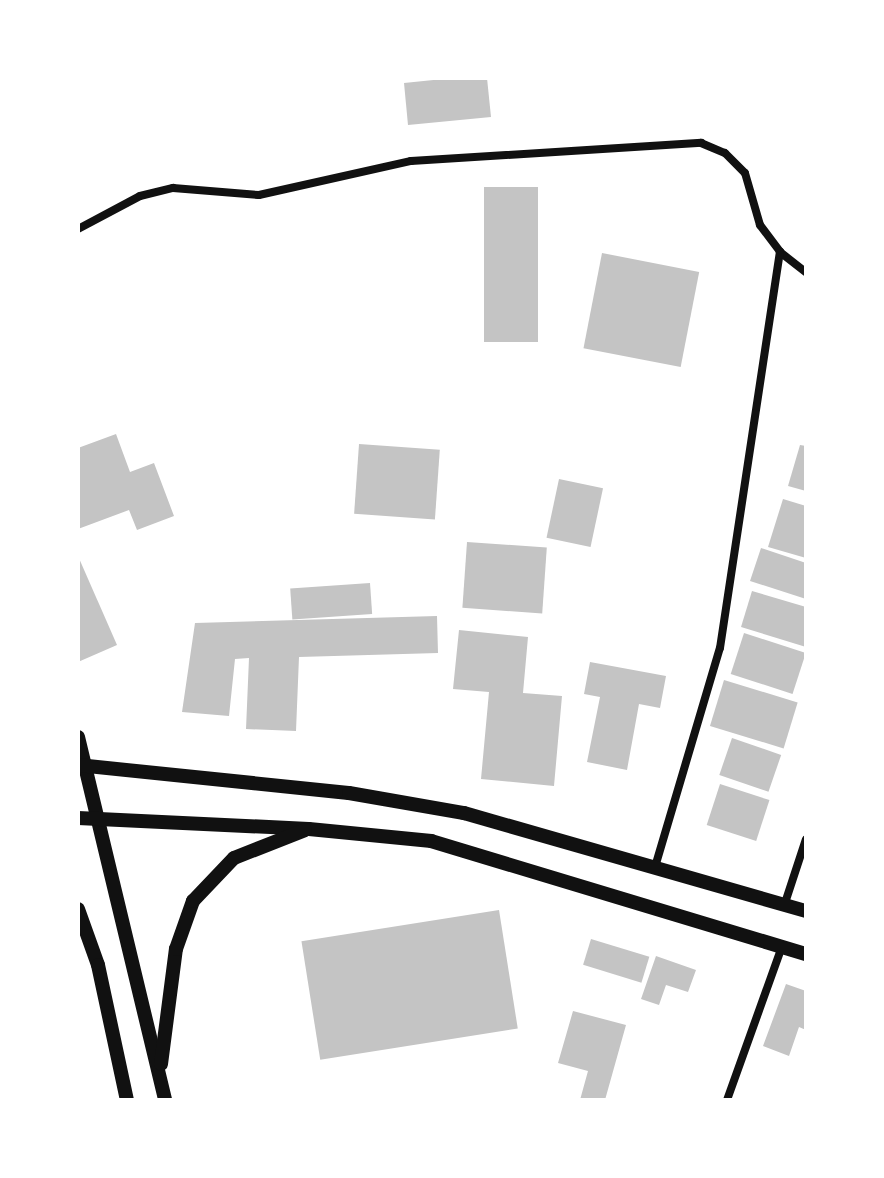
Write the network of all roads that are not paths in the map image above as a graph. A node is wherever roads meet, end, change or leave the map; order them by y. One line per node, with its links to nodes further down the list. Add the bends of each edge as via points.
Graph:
1 (78, 229): 2 (street, via 140,196 173,188 259,195 411,161 701,143 725,153 745,173 760,225)
2 (780, 252): 3 (street); 10 (street, via 720,648)
3 (806, 272)
4 (78, 737): 5 (street)
5 (83, 765): 7 (street); 10 (street, via 349,793 435,808)
6 (78, 818): 7 (street)
7 (99, 819): 8 (street); 16 (street)
8 (309, 829): 14 (street, via 393,834 463,848); 16 (street, via 234,858 193,901 176,949)
9 (806, 839): 11 (street)
10 (655, 867): 11 (street)
11 (785, 903): 13 (street)
12 (78, 909): 17 (street, via 98,965)
13 (806, 911)
14 (782, 946): 15 (street); 19 (street)
15 (806, 954)
16 (160, 1076): 18 (street)
17 (127, 1100)
18 (165, 1100)
19 (727, 1100)

